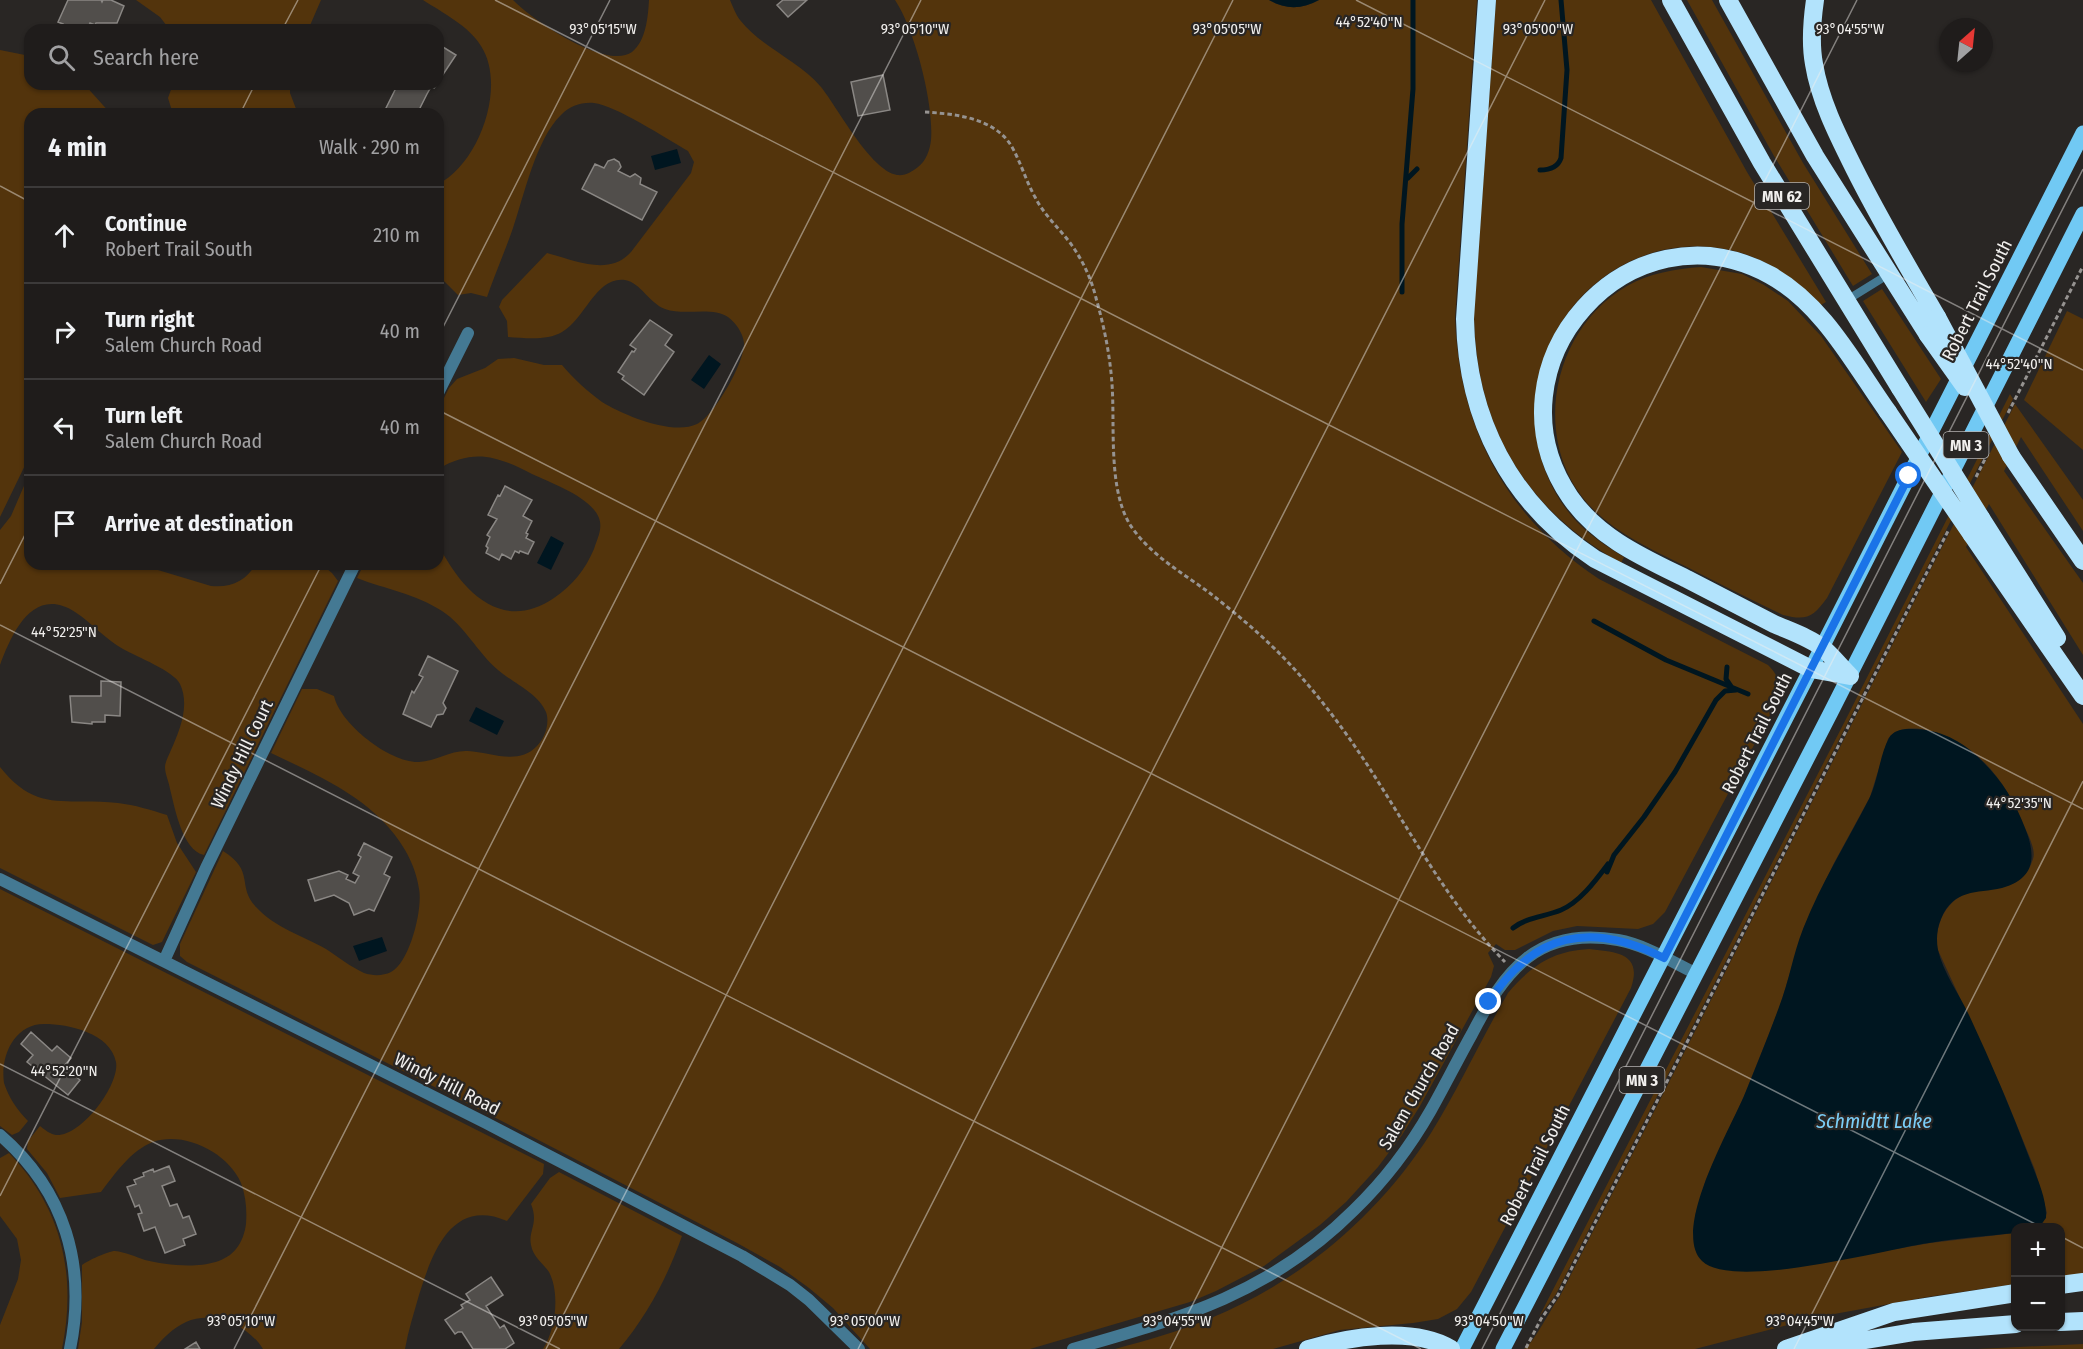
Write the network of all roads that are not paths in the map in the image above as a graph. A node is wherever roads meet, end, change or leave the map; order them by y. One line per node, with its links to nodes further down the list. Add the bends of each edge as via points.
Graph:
1 (1487, 0): 15 (highway, via 1464,319 1472,384 1492,444 1532,504 1584,552)
2 (1671, 0): 8 (highway, MN 62, via 1762,163)
3 (1728, 0): 7 (highway, MN 62, via 1815,156)
4 (1815, 0): 11 (highway, bridge, via 1813,56 1840,140)
5 (2083, 133): 14 (main road, Robert Trail South / MN 3)
6 (2083, 214): 16 (main road, MN 3)
7 (1889, 274): 8 (lane); 11 (highway, MN 62, bridge)
8 (1846, 301): 17 (highway, MN 62, bridge)
9 (468, 333): 10 (street)
10 (444, 381)
11 (2011, 456): 12 (highway, MN 62)
12 (2083, 561)
13 (352, 570): 21 (street, Windy Hill Court)
14 (1822, 648): 15 (main road, Robert Trail South / MN 3); 16 (highway); 18 (highway, bridge, via 1640,556 1588,520 1563,486 1548,452 1545,430 1544,400 1550,366 1574,319 1613,282 1668,259 1717,258 1761,271 1801,298 1840,344)
15 (1811, 669): 16 (highway); 20 (main road, Robert Trail South / MN 3)
16 (1850, 676): 22 (main road, MN 3)
17 (2083, 679)
18 (2083, 696)
19 (0, 879): 21 (street, Windy Hill Road)
20 (1664, 958): 22 (street, Salem Church Road); 32 (street, Salem Church Road, via 1625,942 1583,938 1551,945 1527,957 1489,1002 1430,1112 1400,1158 1328,1234 1229,1298 1173,1320); 35 (main road, Robert Trail South / MN 3)
21 (164, 961): 31 (street, Windy Hill Road, via 742,1256 809,1300)
22 (1696, 974): 36 (main road, MN 3)
23 (0, 1135): 30 (street, via 40,1177 67,1234 76,1291)
24 (2083, 1282): 25 (highway)
25 (2065, 1285)
26 (2011, 1294): 37 (highway, via 1894,1312)
27 (2083, 1321): 28 (highway)
28 (2065, 1322)
29 (2011, 1324): 38 (highway, via 1913,1332)
30 (70, 1349)
31 (859, 1349)
32 (1073, 1349)
33 (1308, 1349): 34 (highway, via 1341,1341 1404,1336 1431,1340)
34 (1451, 1349)
35 (1462, 1349)
36 (1503, 1349)
37 (1786, 1349)
38 (1814, 1349)

